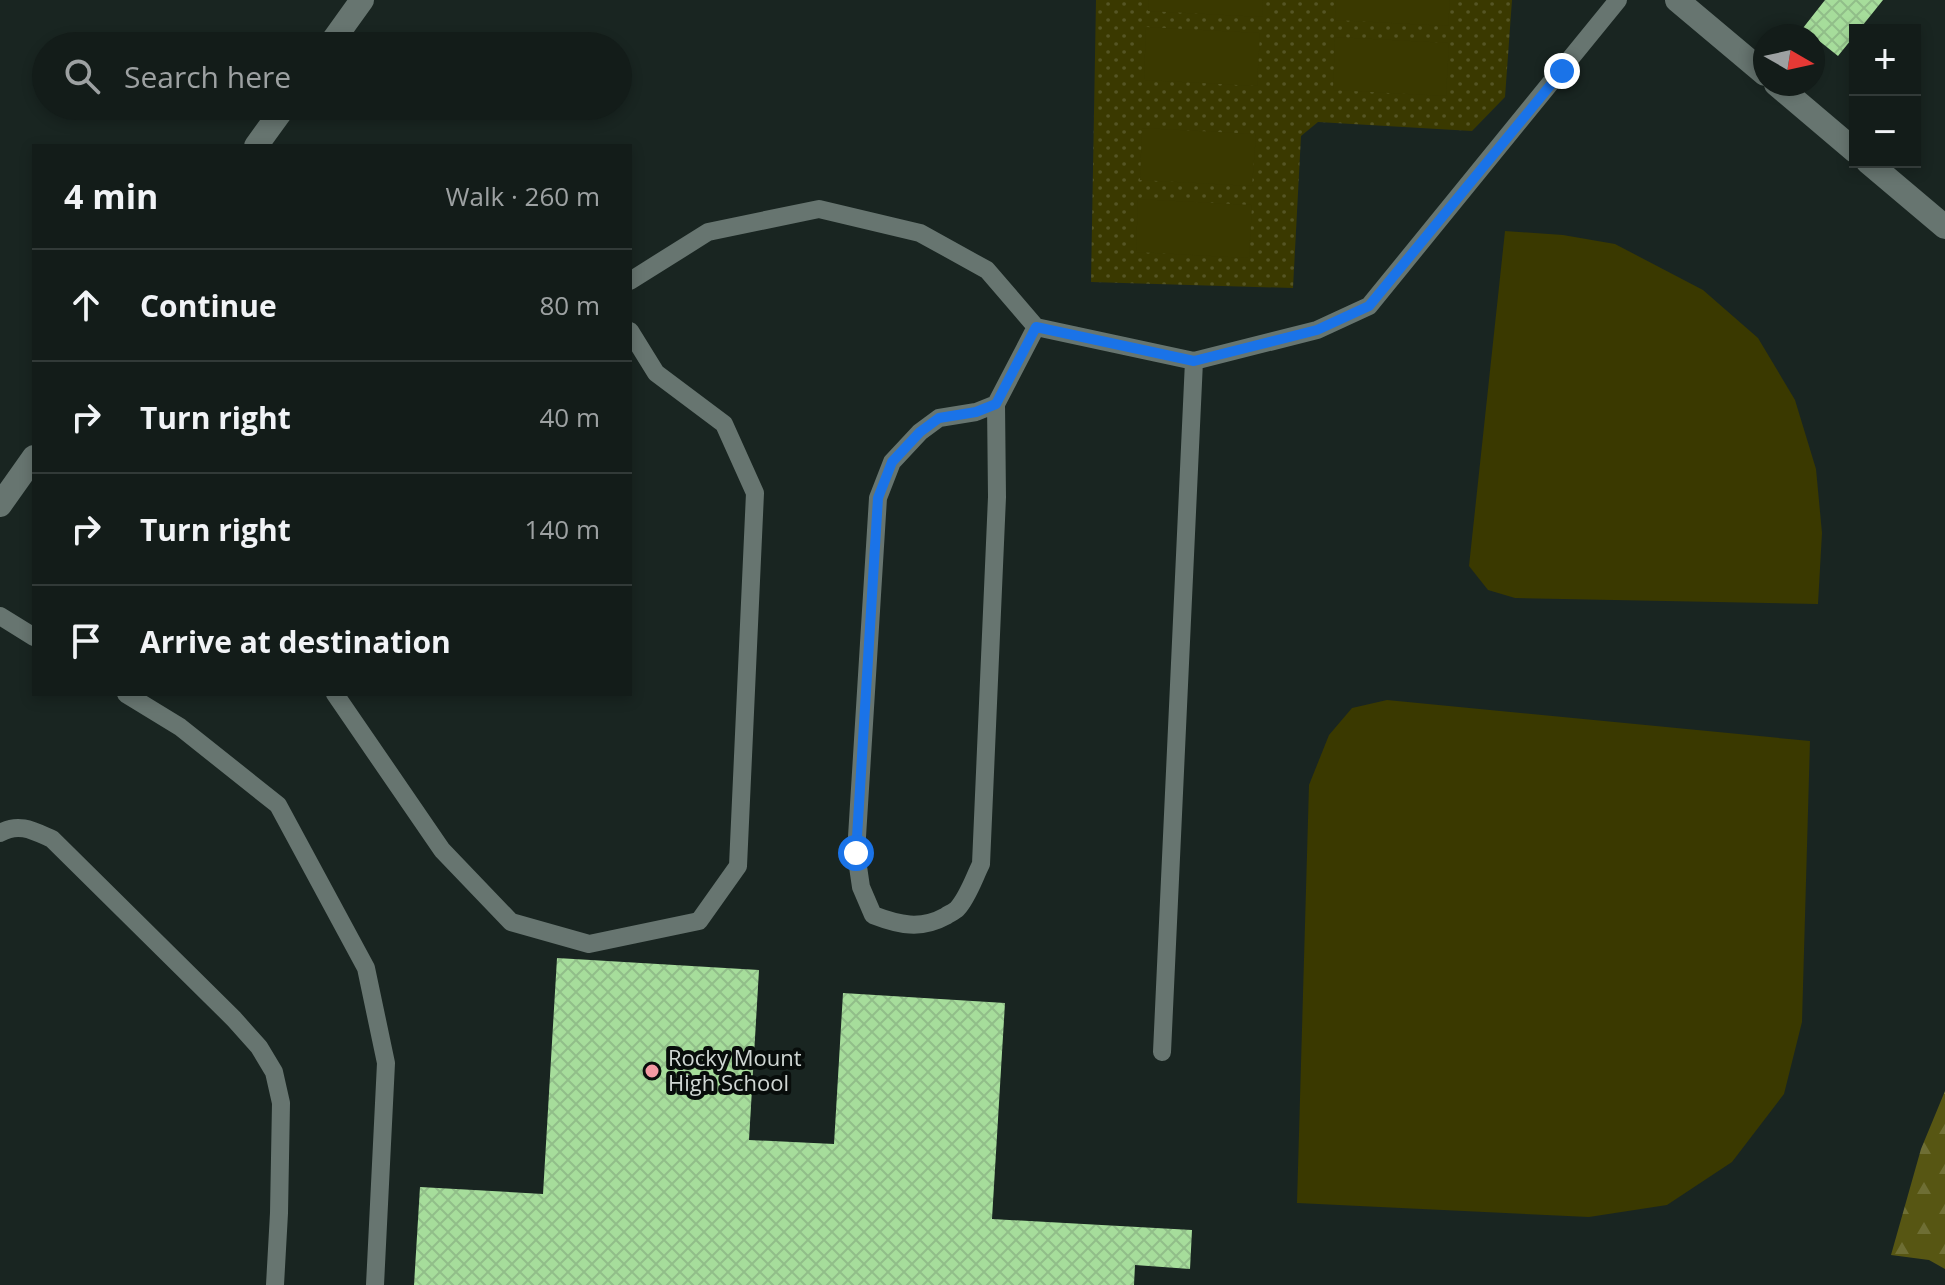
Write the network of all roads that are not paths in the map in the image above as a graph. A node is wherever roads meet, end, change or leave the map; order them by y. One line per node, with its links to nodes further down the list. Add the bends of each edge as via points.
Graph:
1 (362, 0): 4 (street)
2 (1618, 0): 15 (lane, via 1369,306 1317,330)
3 (1677, 0): 5 (street)
4 (339, 32)
5 (1753, 64)
6 (1790, 96): 9 (street)
7 (275, 120): 8 (street)
8 (257, 144)
9 (1849, 146)
10 (1875, 168): 11 (street)
11 (1945, 227)
12 (632, 280): 13 (lane, via 708,232 819,209 920,233 987,270)
13 (1036, 327): 15 (lane); 16 (lane)
14 (632, 334): 22 (lane, via 656,373 724,424 755,493 738,866 699,921 589,944 511,922 442,850)
15 (1194, 361): 24 (lane)
16 (996, 404): 16 (lane, via 939,418 920,432 892,462 878,498 856,853 861,887 873,915 911,926 936,922 956,910 981,864 997,497)
17 (32, 460): 18 (street)
18 (0, 505)
19 (0, 616): 20 (lane)
20 (32, 636)
21 (129, 696): 26 (lane, via 180,727 278,805 366,968 386,1063)
22 (336, 696)
23 (0, 833): 25 (lane, via 26,828 52,839 259,1047 274,1072 281,1103)
24 (1162, 1052)
25 (275, 1285)
26 (375, 1285)

